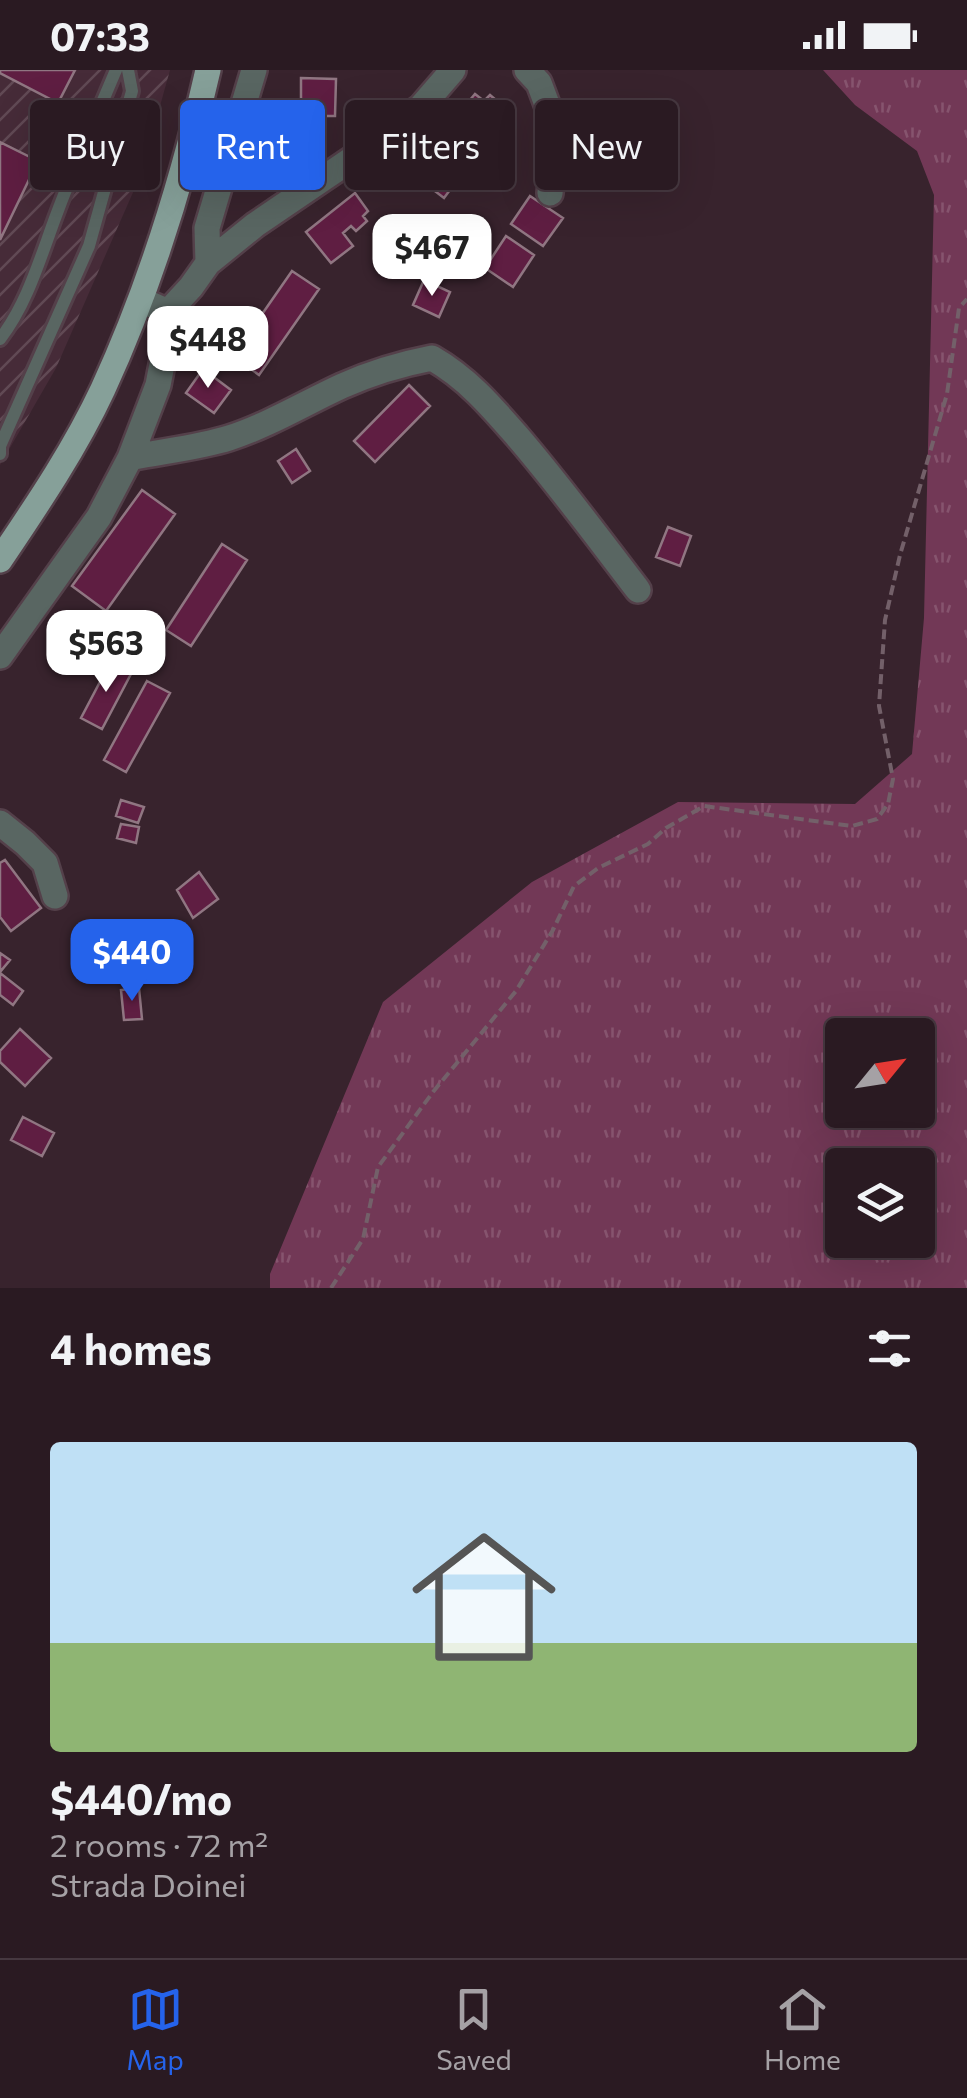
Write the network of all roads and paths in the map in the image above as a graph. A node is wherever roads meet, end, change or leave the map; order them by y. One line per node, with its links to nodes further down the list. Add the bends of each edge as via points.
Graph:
1 (116, 70): 12 (lane, via 24,297)
2 (128, 70): 13 (lane, via 132,91 89,246)
3 (208, 70): 10 (main road, via 179,186)
4 (254, 70): 8 (street, via 208,228)
5 (453, 70): 8 (street, via 421,107)
6 (527, 70): 7 (street, via 539,83 557,131)
7 (550, 193)
8 (208, 263): 11 (street)
9 (967, 299): 20 (path, via 959,308 948,394 885,620 879,706 893,779 888,804 877,819 852,826 704,806 574,886 516,991 378,1167 362,1239)
10 (140, 300): 11 (street); 15 (main road, via 92,408)
11 (168, 312): 14 (street, via 158,386)
12 (0, 339)
13 (0, 454)
14 (130, 458): 16 (street, via 230,438 344,384 432,358 480,393); 17 (street, via 99,517)
15 (0, 560)
16 (638, 590)
17 (0, 656)
18 (0, 823): 19 (street, via 44,863)
19 (55, 896)
20 (330, 1288)

